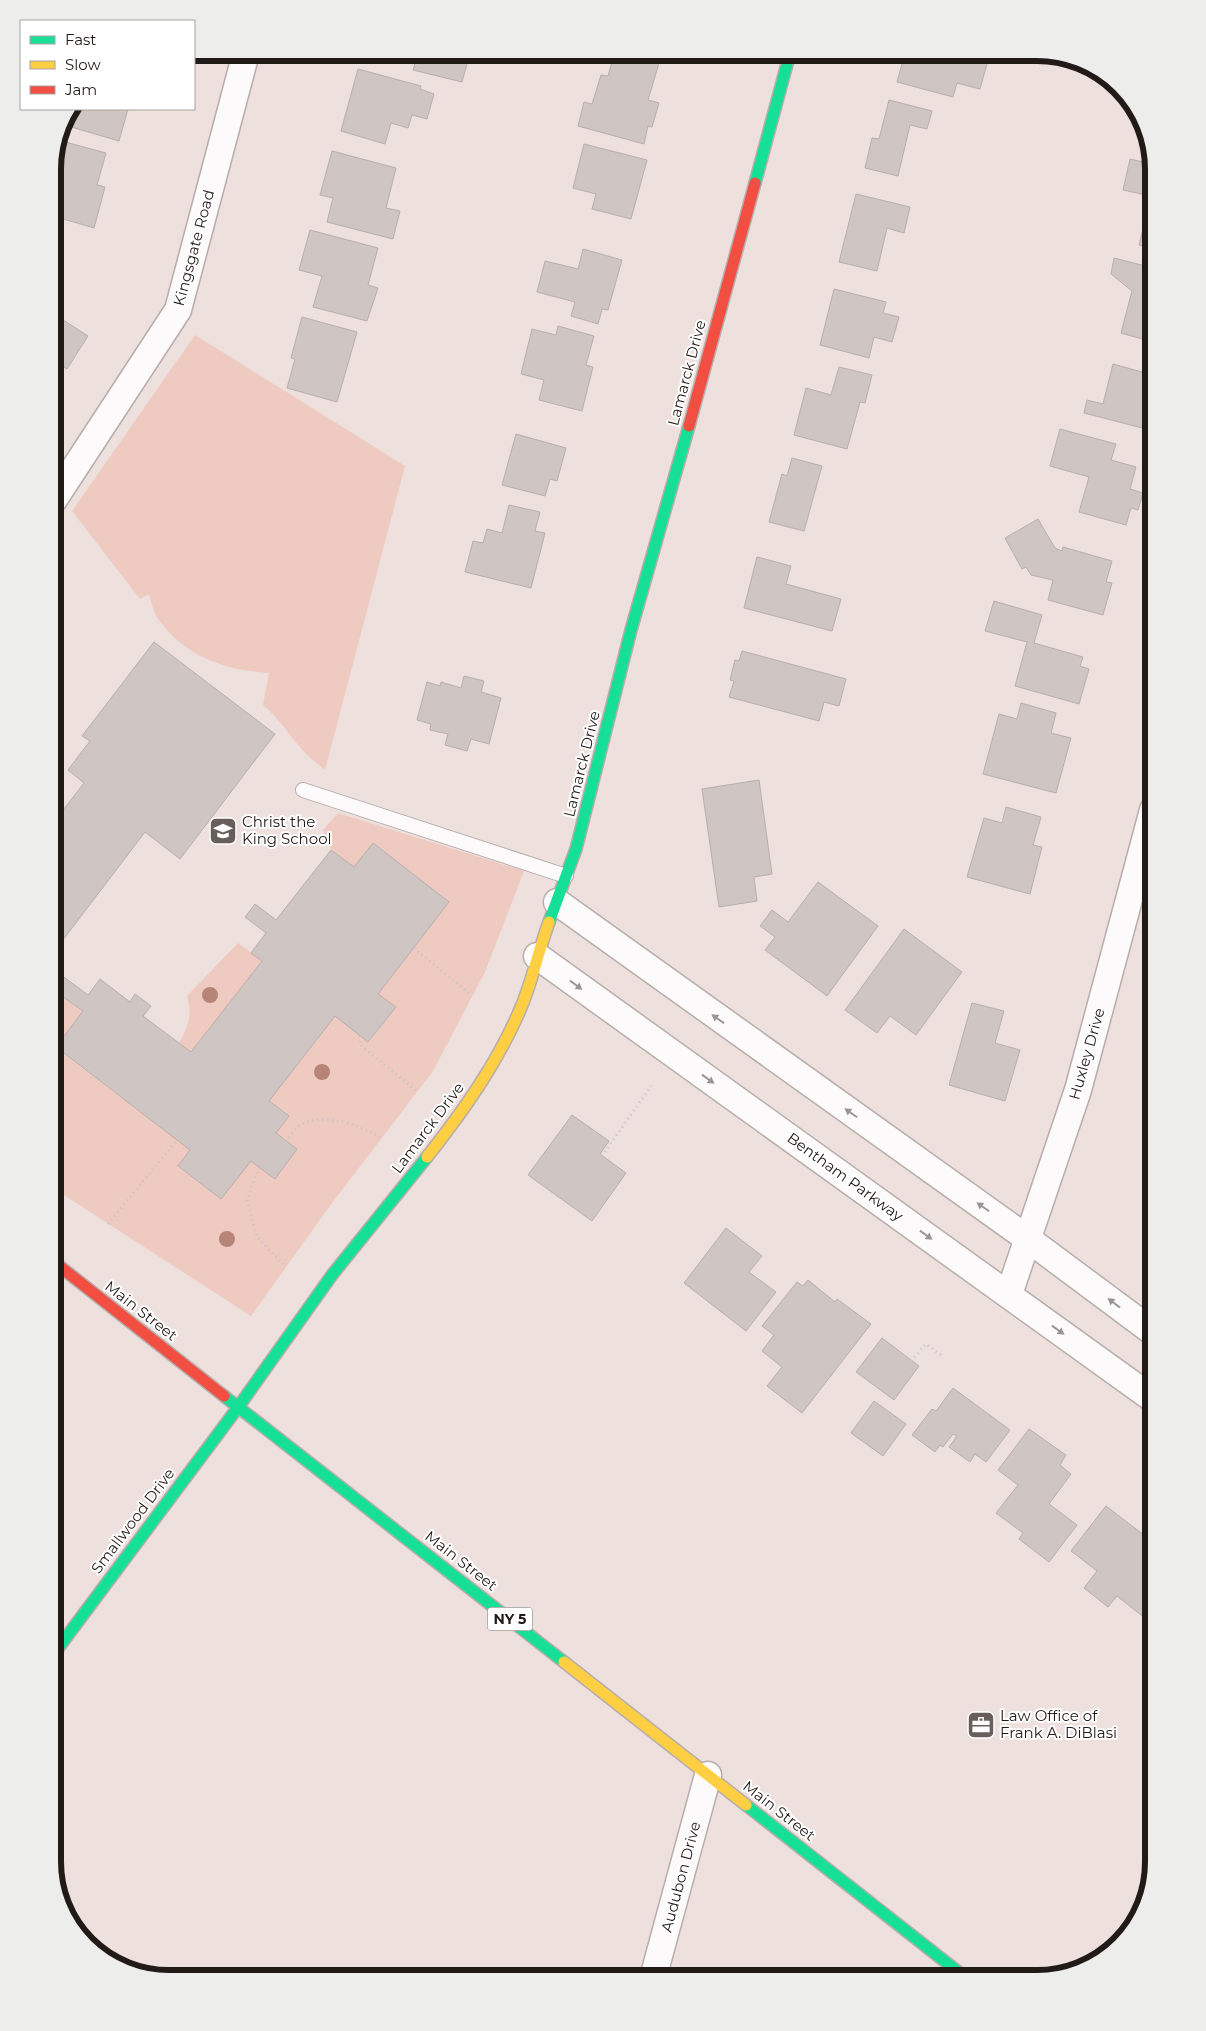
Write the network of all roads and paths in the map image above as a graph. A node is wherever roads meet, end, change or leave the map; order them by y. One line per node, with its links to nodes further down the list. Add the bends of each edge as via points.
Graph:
1 (244, 61): 3 (street, Kingsgate Road, via 178,310)
2 (788, 61): 6 (street, Lamarck Drive, via 662,527 631,630 576,849)
3 (61, 489)
4 (303, 790): 6 (lane)
5 (1145, 843): 20 (street, Huxley Drive, via 1078,1090)
6 (566, 876): 7 (street, Lamarck Drive)
7 (557, 902): 9 (street, Lamarck Drive); 20 (street, one-way to 7)
8 (414, 948): 10 (path)
9 (536, 956): 23 (street, Bentham Parkway, one-way to 23); 28 (street, Lamarck Drive, via 522,1005 495,1060 457,1118 332,1276)
10 (472, 996)
11 (360, 1036): 13 (path, via 360,1045)
12 (651, 1086): 17 (path)
13 (418, 1092)
14 (381, 1138): 16 (path, via 360,1126 316,1119 298,1127)
15 (177, 1140): 19 (path)
16 (286, 1141)
17 (602, 1156)
18 (260, 1168): 21 (path, via 247,1201 257,1238)
19 (108, 1224)
20 (1028, 1239): 23 (street, Huxley Drive); 24 (street, one-way to 20)
21 (286, 1267)
22 (61, 1268): 28 (street, Main Street / NY 5)
23 (1009, 1294): 27 (street, Bentham Parkway, one-way to 27)
24 (1145, 1325)
25 (944, 1357): 26 (path, via 926,1344)
26 (911, 1361)
27 (1145, 1392)
28 (239, 1406): 29 (street, Smallwood Drive); 30 (street, Main Street / NY 5)
29 (61, 1643)
30 (708, 1775): 31 (street, Audubon Drive); 32 (street, Main Street / NY 5)
31 (655, 1970)
32 (956, 1970)

